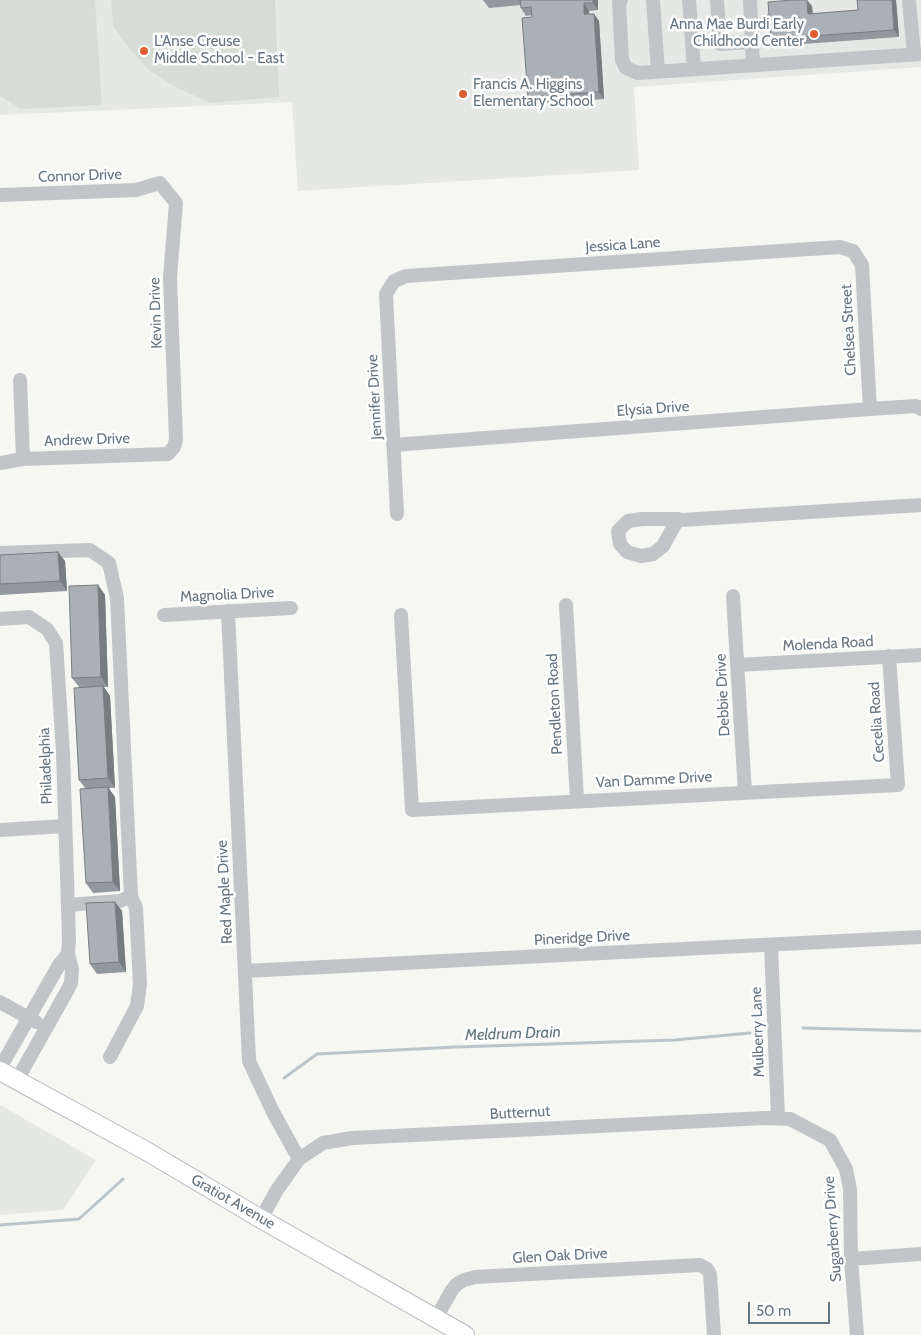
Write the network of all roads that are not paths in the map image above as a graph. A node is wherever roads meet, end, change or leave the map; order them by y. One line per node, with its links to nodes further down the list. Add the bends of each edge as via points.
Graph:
1 (621, 0): 11 (street, via 622,60 626,68 638,73)
2 (653, 0): 11 (street)
3 (689, 0): 10 (street)
4 (717, 0): 7 (street, via 720,44)
5 (750, 0): 7 (street)
6 (909, 0): 8 (street)
7 (752, 42): 9 (street)
8 (917, 54): 9 (street)
9 (753, 65): 10 (street)
10 (694, 69): 11 (street)
11 (658, 71)
12 (160, 183): 13 (street, Connor Drive, via 136,190); 20 (street, Kevin Drive, via 176,203 170,277)
13 (0, 195)
14 (854, 251): 15 (street, Jessica Lane, via 840,247 406,276); 18 (street, Chelsea Street, via 862,265)
15 (394, 281): 19 (street, Jennifer Drive, via 386,294)
16 (20, 380): 21 (street)
17 (919, 405): 18 (street, Elysia Drive)
18 (870, 409): 19 (street, Elysia Drive)
19 (393, 445): 24 (street, Jennifer Drive)
20 (174, 447): 21 (street, Andrew Drive, via 168,454)
21 (23, 459): 22 (street, Andrew Drive)
22 (0, 463)
23 (921, 505): 25 (street)
24 (397, 514)
25 (678, 520)
26 (0, 553): 42 (street, via 90,550 109,563 117,598)
27 (733, 596): 36 (street, Debbie Drive)
28 (566, 605): 39 (street, Pendleton Road)
29 (291, 608): 30 (street, Magnolia Drive)
30 (228, 612): 31 (street, Magnolia Drive); 47 (street, Red Maple Drive)
31 (164, 615)
32 (401, 615): 39 (street, Van Damme Drive, via 412,810)
33 (0, 619): 40 (street, Philadelphia, via 29,617 47,629 56,643)
34 (921, 655): 35 (street, Molenda Road)
35 (889, 656): 36 (street, Molenda Road); 37 (street, Cecelia Road)
36 (737, 665): 38 (street, Debbie Drive)
37 (898, 785): 38 (street, Van Damme Drive)
38 (745, 793): 39 (street, Van Damme Drive)
39 (577, 800)
40 (65, 826): 41 (street); 43 (street, Philadelphia)
41 (0, 830)
42 (131, 896): 43 (street, via 120,901); 51 (street, via 136,908 139,991 137,1006)
43 (68, 905): 46 (street, Philadelphia)
44 (921, 937): 45 (street, Pineridge Drive)
45 (771, 945): 47 (street, Pineridge Drive); 54 (street, Mulberry Lane)
46 (68, 954): 49 (street, via 58,965); 50 (street, Philadelphia, via 71,983)
47 (245, 971): 56 (street, Red Maple Drive, via 249,1061 272,1112)
48 (0, 1002): 49 (street)
49 (29, 1018): 50 (street); 52 (street)
50 (47, 1028): 53 (street, Philadelphia)
51 (110, 1057)
52 (0, 1069): 53 (main road, Gratiot Avenue)
53 (17, 1080): 57 (main road, Gratiot Avenue)
54 (778, 1118): 55 (street, Butternut, via 790,1119); 56 (street, Butternut, via 352,1138 322,1143)
55 (816, 1133): 59 (street, Sugarberry Drive, via 830,1140 846,1169 850,1189)
56 (299, 1159): 57 (street, Butternut)
57 (261, 1219): 60 (main road, Gratiot Avenue)
58 (921, 1254): 59 (street)
59 (851, 1259): 63 (street, Sugarberry Drive)
60 (436, 1318): 61 (main road, Gratiot Avenue); 62 (street, Glen Oak Drive, via 457,1284 475,1277 700,1265 710,1274)
61 (465, 1335)
62 (714, 1335)
63 (857, 1335)

